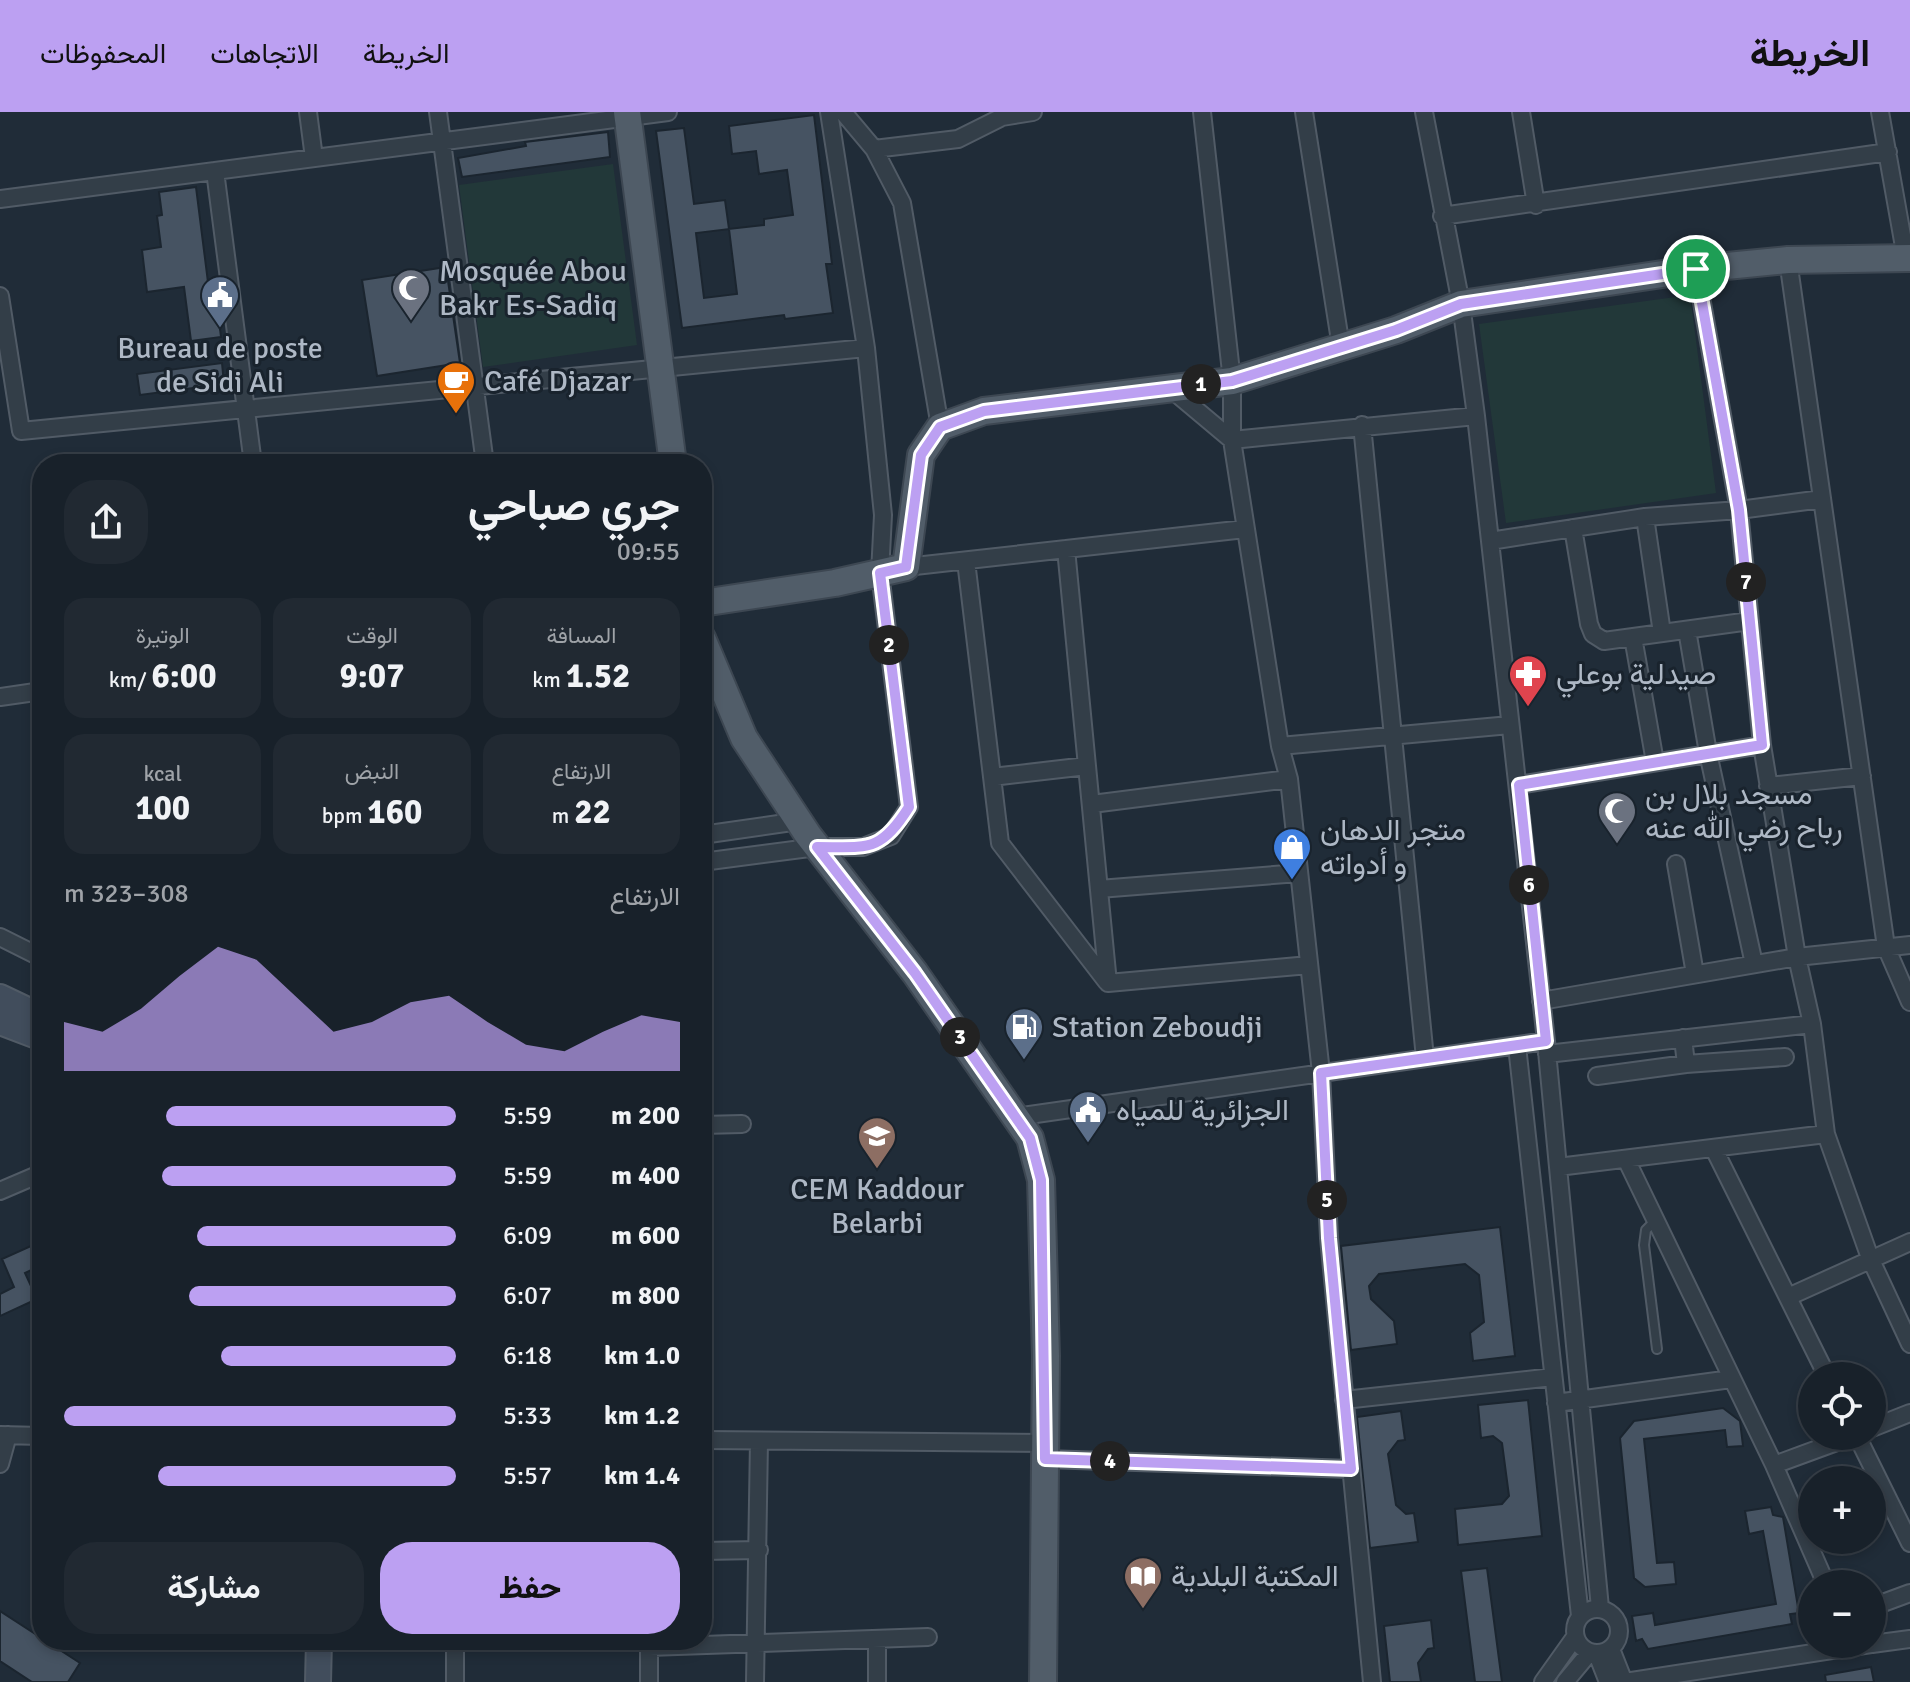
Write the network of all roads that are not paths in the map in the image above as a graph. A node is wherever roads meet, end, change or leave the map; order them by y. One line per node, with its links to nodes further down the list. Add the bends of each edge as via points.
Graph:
1 (308, 112): 16 (street)
2 (438, 112): 13 (street)
3 (668, 112): 12 (street)
4 (829, 112): 27 (street)
5 (843, 112): 14 (street)
6 (1033, 112): 14 (street, via 1002,117 958,139)
7 (1202, 112): 29 (street)
8 (1304, 112): 26 (street)
9 (1424, 112): 20 (street)
10 (1521, 112): 19 (street)
11 (1880, 112): 15 (street)
12 (627, 115): 13 (street); 28 (main road)
13 (442, 143): 16 (street); 30 (street)
14 (874, 149): 35 (street, via 902,203)
15 (1888, 152): 19 (street); 21 (street)
16 (314, 158): 17 (street)
17 (215, 171): 18 (street); 32 (street)
18 (0, 199)
19 (1536, 205): 20 (street)
20 (1442, 216): 25 (street)
21 (1908, 258): 22 (main road)
22 (1788, 260): 23 (main road); 40 (street)
23 (1696, 269): 25 (main road); 41 (street)
24 (0, 296): 32 (street, via 21,431)
25 (1461, 304): 26 (main road); 33 (street)
26 (1341, 347): 29 (main road)
27 (866, 348): 28 (street); 49 (street, via 883,515)
28 (661, 368): 30 (street); 39 (main road)
29 (1232, 381): 31 (main road); 36 (street)
30 (475, 386): 32 (street); 38 (street)
31 (1170, 387): 35 (main road, via 984,411); 36 (street)
32 (246, 409): 37 (street)
33 (1476, 416): 34 (street); 45 (street)
34 (1362, 425): 36 (street); 59 (street)
35 (940, 427): 48 (main road, via 921,455)
36 (1232, 440): 44 (street)
37 (252, 454)
38 (484, 454)
39 (672, 454)
40 (1822, 499): 41 (street); 65 (street)
41 (1739, 510): 42 (street); 51 (street)
42 (1645, 517): 43 (street); 53 (street)
43 (1573, 528): 45 (street); 54 (street, via 1593,634 1604,641)
44 (1245, 529): 46 (street); 61 (street)
45 (1490, 541): 58 (street)
46 (1066, 549): 47 (street); 64 (street)
47 (966, 561): 48 (street); 66 (street)
48 (906, 567): 49 (main road)
49 (880, 573): 50 (main road); 73 (street, via 909,807 891,836 863,847)
50 (712, 601)
51 (1750, 621): 52 (street); 60 (street)
52 (1687, 630): 53 (street); 62 (street)
53 (1662, 633): 54 (street)
54 (1633, 637): 63 (street)
55 (712, 669): 71 (main road, via 744,738)
56 (32, 692): 57 (street)
57 (0, 697)
58 (1510, 725): 59 (street); 68 (street)
59 (1396, 736): 61 (street); 98 (street)
60 (1762, 745): 62 (street); 69 (street)
61 (1280, 746): 67 (street)
62 (1708, 753): 63 (street); 83 (street)
63 (1655, 762): 68 (street)
64 (1087, 766): 66 (street); 70 (street)
65 (1862, 776): 69 (street); 80 (street)
66 (992, 777): 86 (street, via 1000,843)
67 (1289, 779): 70 (street); 76 (street)
68 (1519, 785): 88 (street)
69 (1768, 786): 82 (street)
70 (1092, 804): 77 (street)
71 (799, 821): 72 (street); 73 (main road)
72 (712, 834)
73 (817, 847): 74 (street); 102 (main road, via 915,973)
74 (712, 861)
75 (1676, 864): 85 (street)
76 (1299, 873): 77 (street); 84 (street)
77 (1099, 889): 86 (street)
78 (0, 937): 81 (street)
79 (1910, 945): 80 (street)
80 (1886, 947): 82 (street); 89 (street)
81 (32, 953)
82 (1797, 957): 83 (street); 92 (street)
83 (1754, 964): 85 (street)
84 (1309, 965): 86 (street); 100 (street)
85 (1695, 974): 88 (street)
86 (1108, 983)
87 (0, 997): 91 (main road)
88 (1541, 1001): 96 (street)
89 (1910, 1002)
90 (0, 1022): 93 (main road)
91 (32, 1024)
92 (1812, 1024): 94 (street); 105 (street)
93 (32, 1029)
94 (1683, 1038): 96 (street); 99 (street)
95 (1517, 1046): 96 (street); 98 (street); 118 (street)
96 (1547, 1048): 108 (street)
97 (1785, 1057): 99 (street)
98 (1425, 1058): 100 (street)
99 (1686, 1064): 101 (street)
100 (1321, 1073): 102 (street); 120 (street)
101 (1597, 1076)
102 (1015, 1117): 131 (main road, via 1030,1138 1041,1180)
103 (742, 1124): 104 (street)
104 (712, 1125)
105 (1826, 1134): 106 (street); 113 (street)
106 (1714, 1149): 107 (street); 114 (street)
107 (1626, 1159): 108 (street); 111 (street)
108 (1558, 1167): 121 (street)
109 (32, 1177): 110 (street)
110 (0, 1191)
111 (1656, 1220): 116 (lane, via 1646,1230 1644,1245); 119 (street)
112 (1910, 1242): 113 (street)
113 (1870, 1258): 114 (street); 115 (street)
114 (1788, 1297): 117 (street)
115 (1910, 1344)
116 (1657, 1349)
117 (1820, 1362)
118 (1553, 1377): 120 (street); 122 (street)
119 (1731, 1379): 121 (street); 133 (street)
120 (1344, 1400): 134 (street)
121 (1580, 1400): 122 (street); 141 (street)
122 (1556, 1403): 142 (street)
123 (1910, 1413): 124 (street)
124 (1886, 1422)
125 (4, 1435): 126 (street); 132 (street)
126 (32, 1436)
127 (712, 1440): 128 (street)
128 (759, 1441): 131 (street); 136 (street)
129 (1816, 1450): 133 (street)
130 (1862, 1450): 135 (street)
131 (1045, 1451): 134 (street); 160 (main road)
132 (0, 1464)
133 (1774, 1465): 138 (street)
134 (1351, 1469): 161 (street)
135 (1910, 1543)
136 (759, 1550): 137 (street); 147 (street)
137 (712, 1551)
138 (1820, 1570)
139 (1910, 1593): 140 (street)
140 (1886, 1602)
141 (1600, 1608): 142 (street); 153 (street, via 1613,1615 1620,1628)
142 (1580, 1616): 144 (street)
143 (928, 1637): 145 (street)
144 (1575, 1637): 153 (street); 162 (street)
145 (877, 1639): 147 (street); 159 (street)
146 (1910, 1639): 148 (street)
147 (757, 1642): 149 (street); 158 (street)
148 (1886, 1642)
149 (712, 1643)
150 (319, 1650): 155 (main road)
151 (455, 1650): 156 (street)
152 (649, 1650): 157 (street)
153 (1599, 1652): 163 (street); 164 (street); 165 (street)
154 (1798, 1655): 165 (street)
155 (318, 1682)
156 (455, 1682)
157 (649, 1682)
158 (755, 1682)
159 (877, 1682)
160 (1043, 1682)
161 (1372, 1682)
162 (1543, 1682)
163 (1565, 1682)
164 (1608, 1682)
165 (1624, 1682)

